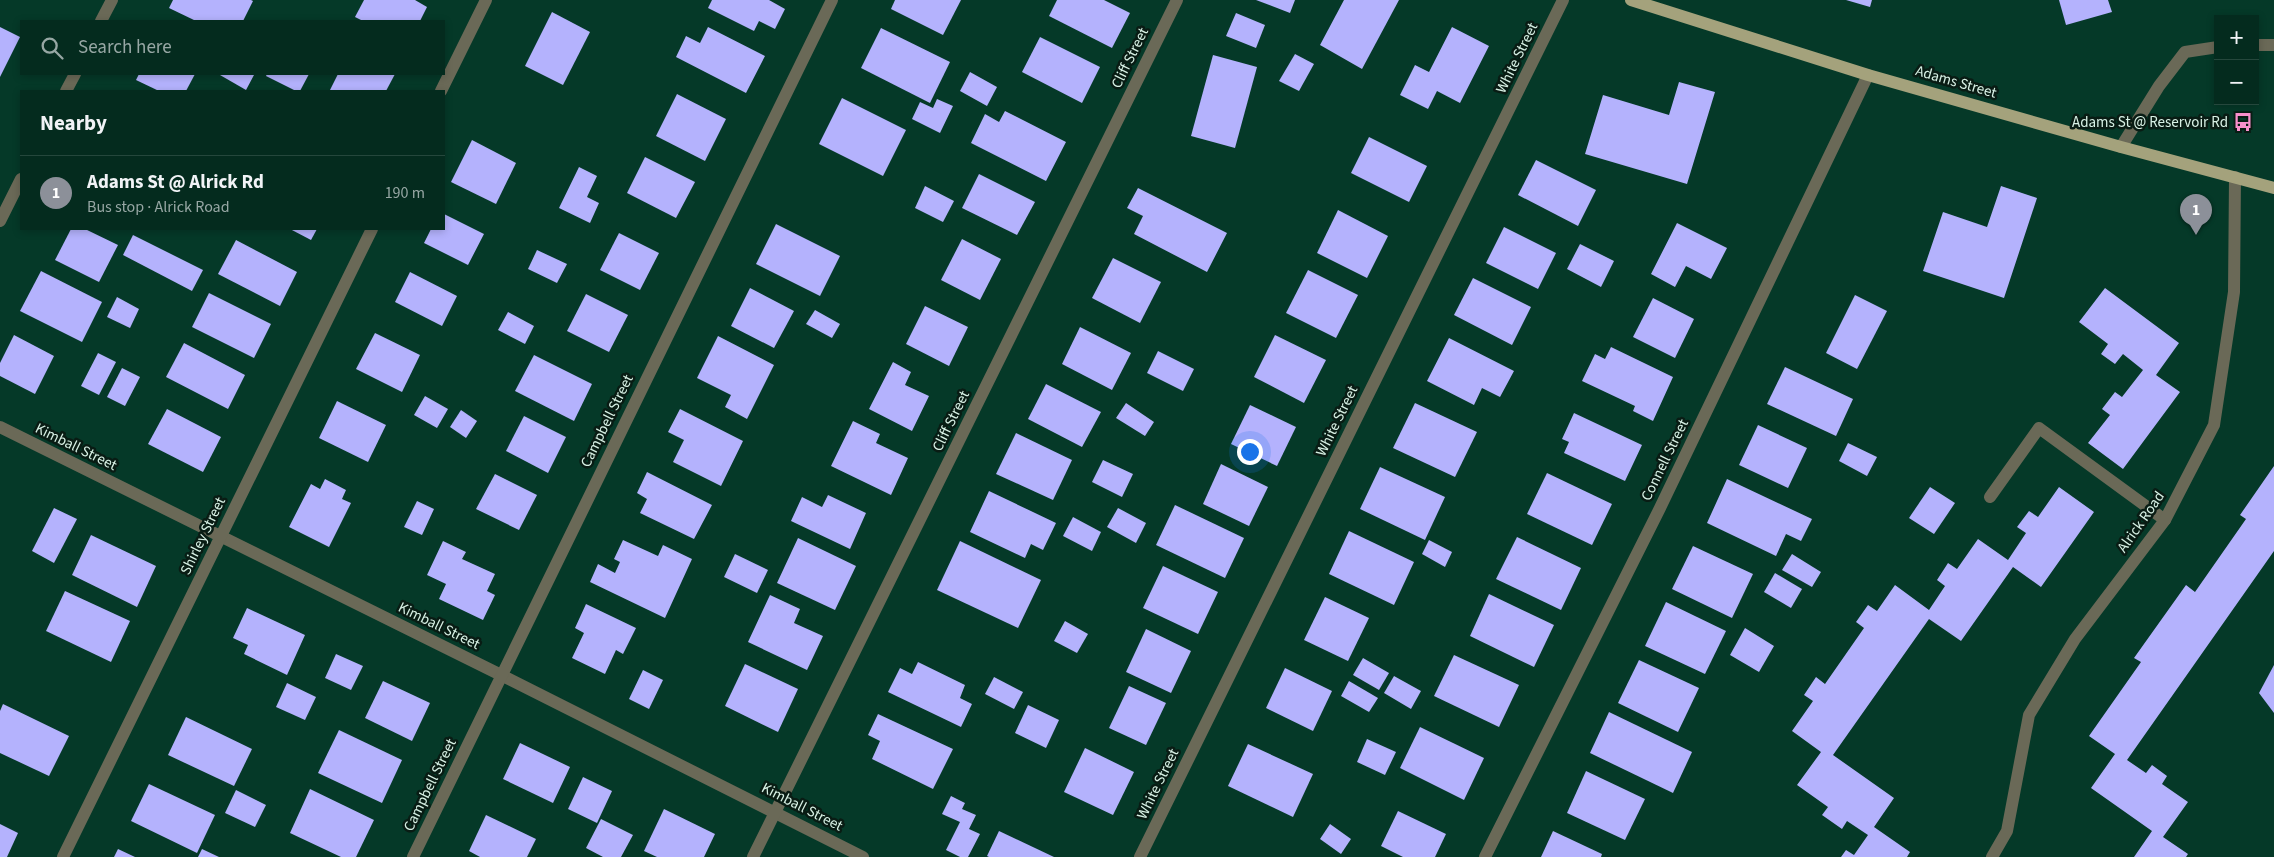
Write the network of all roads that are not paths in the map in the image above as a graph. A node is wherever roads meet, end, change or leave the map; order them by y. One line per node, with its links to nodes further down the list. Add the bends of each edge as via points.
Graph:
1 (112, 0): 7 (street)
2 (486, 0): 14 (street)
3 (832, 0): 25 (street, Campbell Street)
4 (1177, 0): 26 (street, Cliff Street)
5 (1564, 0): 31 (street, White Street)
6 (1631, 0): 12 (main road, Adams Street)
7 (102, 20)
8 (2259, 45): 9 (street)
9 (2274, 45)
10 (2214, 48): 15 (street, via 2185,52 2159,86)
11 (74, 75): 13 (street)
12 (1868, 75): 15 (main road, Adams Street); 32 (street, Connell Street, via 1660,508)
13 (67, 90)
14 (441, 90)
15 (2121, 147): 16 (main road, Adams Street)
16 (2235, 178): 18 (main road, Adams Street); 23 (street, Alrick Road, via 2234,292 2214,425)
17 (20, 181): 19 (street)
18 (2274, 188)
19 (0, 221)
20 (372, 230): 24 (street, Shirley Street)
21 (0, 427): 24 (street, Kimball Street)
22 (1990, 498): 23 (street, via 2040,428)
23 (2165, 520): 33 (street, Alrick Road, via 2075,639 2029,715 2007,831)
24 (220, 536): 25 (street, Kimball Street); 27 (street, Shirley Street)
25 (502, 674): 26 (street, Kimball Street); 28 (street, Campbell Street)
26 (776, 811): 29 (street, Cliff Street); 30 (street, Kimball Street)
27 (63, 857)
28 (413, 857)
29 (753, 857)
30 (863, 857)
31 (1140, 857)
32 (1485, 857)
33 (1992, 857)

